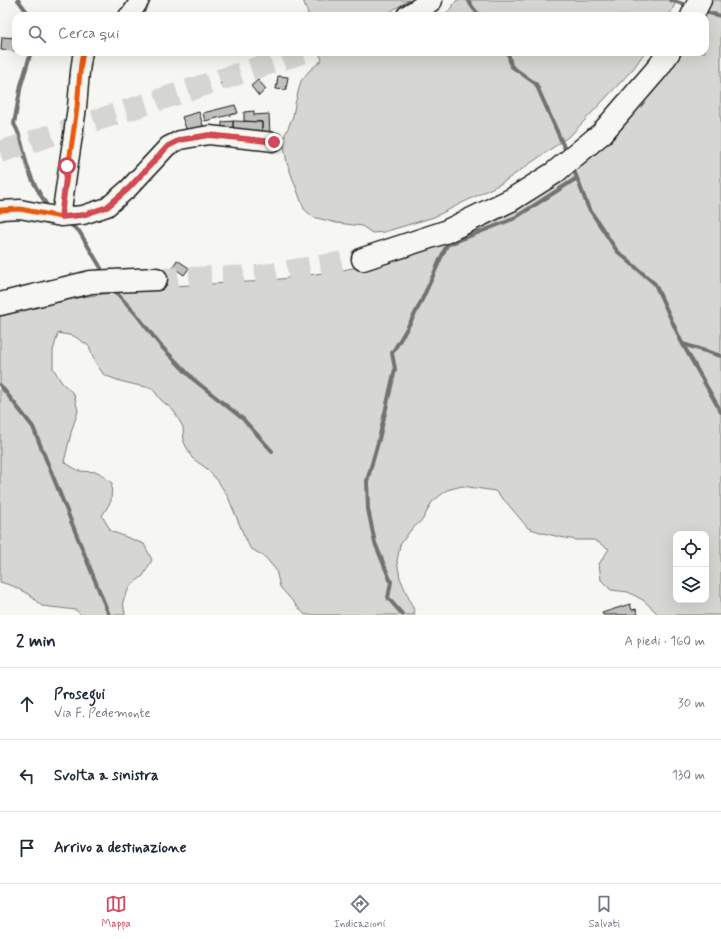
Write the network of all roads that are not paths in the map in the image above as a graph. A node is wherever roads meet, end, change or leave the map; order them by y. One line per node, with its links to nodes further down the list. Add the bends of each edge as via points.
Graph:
1 (140, 0): 4 (street)
2 (431, 0): 5 (highway)
3 (700, 0): 6 (highway)
4 (132, 12)
5 (414, 12)
6 (694, 12)
7 (82, 56): 11 (street)
8 (666, 56): 12 (highway, via 602,133 554,173 511,200 445,232)
9 (274, 142): 11 (street, via 209,135 180,140 168,146 129,188 107,207 83,215)
10 (0, 211): 11 (street, via 20,209)
11 (61, 217)
12 (363, 259)
13 (156, 279): 14 (highway, via 91,282)
14 (0, 304)

